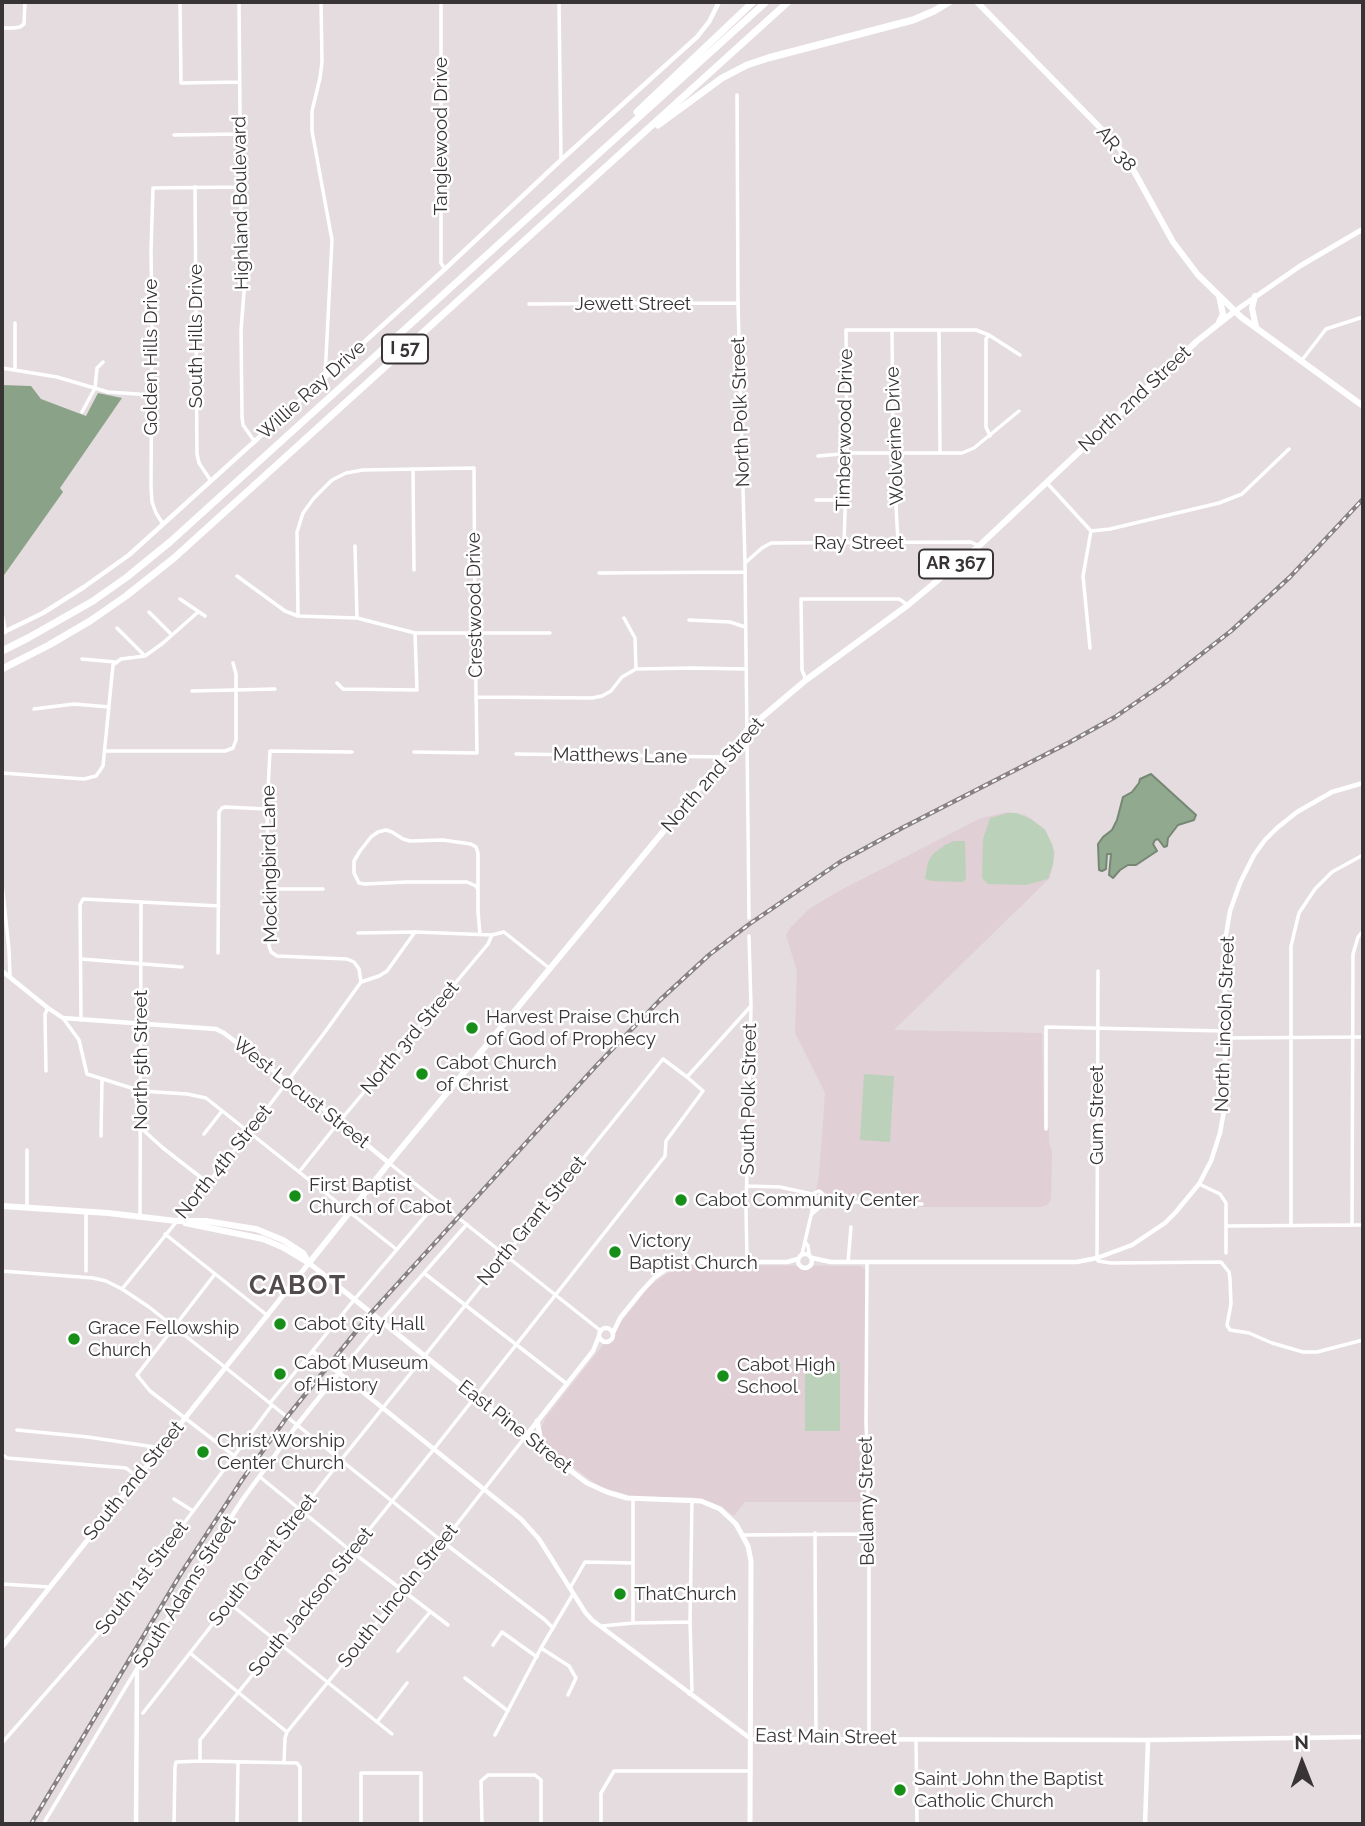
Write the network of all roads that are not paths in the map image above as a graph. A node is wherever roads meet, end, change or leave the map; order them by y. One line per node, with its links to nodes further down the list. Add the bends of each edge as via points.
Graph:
1 (25, 2): 13 (street, via 20,27)
2 (180, 2): 14 (street, via 181,83)
3 (239, 2): 14 (street, Highland Boulevard)
4 (321, 2): 42 (street, via 322,62 312,131 332,240)
5 (441, 2): 24 (street, Tanglewood Drive, via 441,263)
6 (559, 2): 19 (street)
7 (719, 2): 19 (street, Willie Ray Drive, via 697,37)
8 (753, 2): 20 (highway)
9 (766, 2): 20 (highway, I 57)
10 (788, 2): 18 (highway, I 57)
11 (949, 2): 18 (highway, via 913,20 747,65)
12 (977, 2): 25 (main road, AR 38, via 1118,146 1173,242)
13 (2, 28)
14 (240, 82): 16 (street, Highland Boulevard)
15 (737, 95): 27 (street, North Polk Street)
16 (239, 134): 17 (street); 22 (street, Highland Boulevard)
17 (174, 135)
18 (631, 144): 94 (highway, I 57, via 174,558 90,621)
19 (561, 160): 24 (street, Willie Ray Drive)
20 (588, 162): 89 (highway, I 57, via 161,549 93,601)
21 (195, 187): 22 (street); 44 (street, Golden Hills Drive, via 153,188); 56 (street, South Hills Drive, via 197,454)
22 (240, 187): 49 (street, Highland Boulevard, via 246,249 242,416)
23 (1363, 229): 26 (main road, AR 367)
24 (445, 270): 42 (street, Willie Ray Drive)
25 (1218, 294): 29 (main road, AR 38); 32 (main road, via 1223,314)
26 (1255, 296): 29 (main road, AR 367); 33 (main road, via 1252,308)
27 (738, 303): 28 (street, Jewett Street); 66 (street, North Polk Street)
28 (529, 304)
29 (1234, 311): 32 (main road, North 2nd Street / AR 367); 33 (main road, AR 38)
30 (1363, 317): 38 (street, via 1326,329)
31 (15, 323): 41 (street)
32 (1219, 323): 57 (main road, North 2nd Street / AR 367)
33 (1257, 328): 38 (main road, AR 38)
34 (892, 330): 35 (street, Timberwood Drive); 51 (street, Wolverine Drive); 53 (street, Timberwood Drive, via 846,330)
35 (939, 330): 36 (street, Timberwood Drive, via 976,330); 52 (street)
36 (989, 335): 37 (street, Timberwood Drive); 48 (street, via 986,427)
37 (1020, 355)
38 (1302, 360): 45 (main road, AR 38)
39 (103, 362): 43 (street, via 97,368)
40 (2, 368): 41 (street)
41 (15, 370): 43 (street)
42 (325, 377): 49 (street, Willie Ray Drive)
43 (95, 388): 44 (street); 47 (street)
44 (151, 395): 60 (street, Golden Hills Drive, via 152,502)
45 (1363, 405)
46 (1019, 411): 48 (street)
47 (82, 412)
48 (990, 436): 52 (street, via 962,453)
49 (255, 442): 56 (street, Willie Ray Drive)
50 (1289, 449): 61 (street, via 1242,494)
51 (893, 452): 52 (street); 53 (street); 62 (street, Wolverine Drive)
52 (940, 452)
53 (847, 454): 54 (street); 59 (street, Timberwood Drive)
54 (818, 456)
55 (413, 469): 67 (street); 77 (street, via 346,473 314,498 297,531); 85 (street, Crestwood Drive, via 474,468)
56 (211, 481): 60 (street, Willie Ray Drive)
57 (1047, 483): 61 (street); 65 (main road, North 2nd Street / AR 367)
58 (816, 500): 59 (street)
59 (845, 500): 63 (street, Timberwood Drive)
60 (163, 524): 84 (street, Willie Ray Drive, via 84,587)
61 (1091, 530): 88 (street, via 1083,576)
62 (898, 542): 63 (street, Ray Street); 65 (street, Ray Street, via 971,542)
63 (844, 543): 66 (street, Ray Street, via 771,543)
64 (355, 545): 78 (street)
65 (978, 546): 72 (main road, North 2nd Street / AR 367)
66 (746, 563): 68 (street, North Polk Street)
67 (414, 570)
68 (745, 572): 69 (street); 81 (street, North Polk Street)
69 (599, 573)
70 (237, 576): 77 (street)
71 (180, 599): 74 (street)
72 (908, 605): 97 (main road, North 2nd Street / AR 367); 97 (street, via 899,599 800,599)
73 (149, 612): 87 (street)
74 (198, 612): 76 (street); 87 (street)
75 (2, 616): 84 (street)
76 (205, 616)
77 (298, 616): 78 (street)
78 (357, 618): 86 (street)
79 (624, 618): 95 (street, via 635,638)
80 (689, 620): 81 (street)
81 (745, 627): 96 (street, North Polk Street)
82 (117, 628): 90 (street)
83 (550, 632): 85 (street)
84 (4, 633)
85 (475, 633): 86 (street); 102 (street, Crestwood Drive)
86 (415, 634): 98 (street, via 417,690 343,689)
87 (172, 635): 90 (street)
88 (1090, 648)
89 (2, 651)
90 (145, 656): 92 (street)
91 (82, 659): 92 (street)
92 (115, 662): 103 (street)
93 (233, 663): 99 (street)
94 (2, 669)
95 (636, 669): 96 (street); 102 (street, Crestwood Drive, via 611,691 592,698)
96 (745, 669): 105 (street, North Polk Street)
97 (806, 680): 105 (main road, North 2nd Street / AR 367)
98 (337, 683)
99 (236, 689): 100 (street); 101 (street); 106 (street, via 233,748)
100 (275, 689)
101 (192, 691)
102 (476, 697): 108 (street, via 477,753)
103 (109, 707): 104 (street, via 74,704); 106 (street)
104 (34, 709)
105 (748, 729): 110 (main road, North 2nd Street / AR 367); 123 (street)
106 (105, 751): 111 (street, via 103,766 92,778)
107 (352, 752): 113 (street, Mockingbird Lane, via 270,751)
108 (414, 752)
109 (516, 754): 110 (street, Matthews Lane)
110 (724, 758): 134 (main road, North 2nd Street / AR 367)
111 (2, 773)
112 (1363, 783): 145 (street, North Lincoln Street, via 1332,792 1297,811 1265,840 1246,869 1226,933)
113 (267, 809): 118 (street, Mockingbird Lane); 122 (street, via 220,806)
114 (1363, 855): 149 (street, via 1332,872 1299,913 1291,946)
115 (478, 874): 116 (street); 116 (street, via 477,847 471,844 410,841 386,830 371,838 355,858 359,883); 120 (street)
116 (467, 882): 120 (street)
117 (2, 883): 137 (street)
118 (269, 889): 119 (street); 138 (street, Mockingbird Lane, via 271,952 277,956 347,958 359,969)
119 (323, 889)
120 (478, 890): 127 (street)
121 (141, 903): 122 (street); 131 (street, via 83,900); 132 (street, North 5th Street)
122 (219, 906): 130 (street)
123 (749, 918)
124 (1363, 931): 146 (street, via 1353,954)
125 (415, 932): 126 (street); 127 (street); 138 (street, North 4th Street, via 387,971)
126 (358, 933)
127 (480, 933): 128 (street)
128 (492, 935): 134 (street, via 504,932); 156 (street, North 3rd Street)
129 (749, 936): 139 (street, South Polk Street)
130 (218, 953)
131 (81, 960): 132 (street); 142 (street)
132 (141, 963): 133 (street); 143 (street, North 5th Street)
133 (183, 967)
134 (550, 969): 163 (main road, North 2nd Street / AR 367)
135 (2, 971): 137 (street, West Locust Street)
136 (1098, 971): 144 (street, Gum Street)
137 (10, 976): 140 (street, West Locust Street)
138 (361, 982): 153 (street, North 4th Street)
139 (751, 1006): 151 (street); 167 (street, South Polk Street)
140 (48, 1008): 141 (street, West Locust Street); 150 (street)
141 (63, 1018): 142 (street, West Locust Street); 152 (street, via 79,1040 87,1073)
142 (81, 1020): 143 (street, West Locust Street)
143 (141, 1024): 153 (street, West Locust Street, via 216,1030); 154 (street, North 5th Street)
144 (1097, 1028): 145 (street); 158 (street, via 1046,1027); 194 (street, Gum Street)
145 (1224, 1031): 148 (street, North Lincoln Street)
146 (1353, 1037): 147 (street); 149 (street); 184 (street)
147 (1363, 1037)
148 (1224, 1038): 149 (street); 166 (street, North Lincoln Street, via 1225,1105 1211,1161)
149 (1290, 1038): 183 (street)
150 (46, 1071)
151 (687, 1077): 192 (street, North Grant Street, via 663,1059); 205 (street, South Jackson Street, via 703,1091 666,1141 665,1156)
152 (102, 1080): 154 (street); 161 (street)
153 (287, 1082): 156 (street, West Locust Street); 159 (street, North 4th Street)
154 (141, 1091): 155 (street, via 206,1098); 157 (street, North 5th Street)
155 (222, 1111): 159 (street); 160 (street)
156 (339, 1122): 163 (street, West Locust Street); 164 (street, North 3rd Street)
157 (140, 1128): 165 (street); 180 (street, North 5th Street)
158 (1046, 1129)
159 (249, 1132): 164 (street); 165 (street, North 4th Street)
160 (204, 1134)
161 (101, 1136)
162 (27, 1150): 176 (street)
163 (389, 1163): 170 (street, West Locust Street); 178 (main road, North 2nd Street / AR 367)
164 (299, 1172): 178 (street)
165 (208, 1183): 181 (street, North 4th Street)
166 (1199, 1184): 186 (street, via 1224,1198); 194 (street, North Lincoln Street, via 1153,1232)
167 (747, 1186): 168 (street, via 780,1187); 196 (street, South Polk Street)
168 (811, 1196): 169 (street, via 820,1191); 172 (street)
169 (826, 1198): 171 (street); 175 (street)
170 (438, 1201): 182 (street, West Locust Street); 190 (street, South 1st Street)
171 (851, 1202): 173 (street); 175 (street)
172 (812, 1204): 175 (street); 179 (street)
173 (922, 1204)
174 (2, 1206): 176 (main road)
175 (820, 1206): 179 (street)
176 (27, 1208): 177 (main road)
177 (86, 1212): 180 (main road); 201 (street)
178 (349, 1212): 190 (street); 199 (main road, North 2nd Street / AR 367)
179 (811, 1214): 189 (street)
180 (140, 1217): 181 (main road)
181 (176, 1221): 188 (street, North 4th Street); 199 (main road, via 263,1239)
182 (467, 1224): 192 (street, West Locust Street); 202 (street)
183 (1291, 1225): 184 (street); 186 (street)
184 (1352, 1225): 185 (street)
185 (1363, 1225)
186 (1226, 1226): 191 (street)
187 (850, 1227): 197 (street)
188 (165, 1234): 203 (street); 204 (street, North 4th Street)
189 (806, 1243): 193 (street); 195 (street)
190 (396, 1250): 206 (street, South 1st Street)
191 (1226, 1253)
192 (506, 1254): 205 (street, West Locust Street); 207 (street, North Grant Street)
193 (811, 1258): 195 (street); 195 (street, via 805,1268); 197 (street, North Lincoln Street)
194 (1097, 1258): 198 (street, North Lincoln Street, via 1056,1263); 214 (street, via 1102,1263 1221,1262 1230,1279 1230,1330 1303,1352)
195 (799, 1259): 196 (street)
196 (747, 1262): 209 (street, via 692,1262 668,1268 647,1284)
197 (848, 1262): 198 (street, North Lincoln Street)
198 (867, 1262): 247 (street, Bellamy Street)
199 (309, 1263): 206 (main road, East Pine Street); 208 (main road, North 2nd Street / AR 367)
200 (2, 1271): 204 (street, via 93,1278)
201 (86, 1271)
202 (424, 1272): 207 (street); 210 (street)
203 (215, 1274): 208 (street); 211 (street)
204 (124, 1287): 211 (street)
205 (555, 1295): 212 (street, West Locust Street); 216 (street, South Jackson Street)
206 (354, 1300): 210 (main road, East Pine Street); 218 (street, South 1st Street)
207 (466, 1306): 216 (street); 219 (street, North Grant Street)
208 (268, 1316): 220 (main road, South 2nd Street / AR 367)
209 (620, 1318): 212 (street); 213 (street)
210 (381, 1322): 219 (main road, East Pine Street); 221 (street)
211 (174, 1328): 220 (street); 226 (street, via 137,1375)
212 (602, 1331): 213 (street, via 610,1329); 215 (street, via 602,1340); 217 (street)
213 (613, 1334): 215 (street)
214 (1363, 1340)
215 (607, 1342): 217 (street)
216 (516, 1346): 222 (street); 223 (street, South Jackson Street)
217 (593, 1351): 222 (street)
218 (313, 1352): 221 (street, East Main Street); 224 (street, South 1st Street)
219 (426, 1356): 223 (main road, East Pine Street); 225 (street, North Grant Street)
220 (226, 1368): 224 (street); 226 (main road, South 2nd Street / AR 367)
221 (339, 1373): 225 (street, East Main Street); 228 (street, South Adams Street)
222 (567, 1384): 227 (street)
223 (475, 1396): 230 (main road, East Pine Street); 232 (street, South Jackson Street)
224 (271, 1404): 228 (street); 234 (street, South 1st Street)
225 (383, 1408): 232 (street, East Main Street); 236 (street, South Grant Street)
226 (185, 1417): 231 (main road, South 2nd Street / AR 367); 234 (street)
227 (537, 1421): 230 (street); 235 (main road, via 541,1441)
228 (297, 1425): 236 (street); 238 (street, South Adams Street)
229 (18, 1430): 231 (street)
230 (526, 1437): 235 (main road, East Pine Street); 239 (street, South Lincoln Street)
231 (160, 1448): 237 (main road, South 2nd Street / AR 367)
232 (434, 1449): 239 (street, East Main Street); 242 (street, South Jackson Street)
233 (2, 1454): 237 (street, via 126,1468)
234 (234, 1456): 244 (street, South 1st Street)
235 (551, 1456): 241 (main road, East Pine Street, via 587,1483)
236 (341, 1460): 242 (street); 245 (street, South Grant Street)
237 (137, 1477): 253 (main road, South 2nd Street / AR 367)
238 (260, 1477): 245 (street); 271 (street, South Adams Street)
239 (484, 1490): 249 (street, South Lincoln Street); 254 (street, East Main Street, via 539,1539)
240 (174, 1499): 244 (street)
241 (634, 1499): 243 (main road, East Pine Street); 251 (street)
242 (393, 1500): 249 (street); 250 (street, South Jackson Street)
243 (692, 1500): 248 (main road, East Pine Street, via 720,1509); 259 (street)
244 (192, 1511): 290 (street, South 1st Street, via 124,1604)
245 (301, 1511): 250 (street); 257 (street, South Grant Street)
246 (816, 1533): 247 (street); 248 (street); 286 (street)
247 (868, 1534): 287 (street, Bellamy Street)
248 (743, 1535): 285 (main road, via 751,1560)
249 (443, 1542): 255 (street, South Lincoln Street); 263 (street)
250 (351, 1551): 255 (street); 264 (street, South Jackson Street)
251 (633, 1563): 254 (street, via 585,1562); 260 (street)
252 (2, 1584): 253 (street)
253 (49, 1587): 266 (main road, South 2nd Street / AR 367)
254 (570, 1588): 256 (street, East Main Street)
255 (402, 1591): 258 (street); 273 (street, South Lincoln Street)
256 (573, 1594): 262 (street, East Main Street); 263 (street)
257 (229, 1603): 264 (street); 269 (street, South Grant Street)
258 (430, 1612): 261 (street); 268 (street)
259 (691, 1622): 260 (street); 276 (street)
260 (633, 1623): 262 (street)
261 (448, 1625)
262 (600, 1626): 276 (street, East Main Street)
263 (553, 1628): 267 (street)
264 (279, 1643): 273 (street); 275 (street, South Jackson Street)
265 (493, 1645): 270 (street, via 502,1632)
266 (2, 1647)
267 (541, 1648): 270 (street); 277 (street, via 569,1666 576,1678)
268 (398, 1651)
269 (190, 1653): 275 (street); 279 (street, South Grant Street)
270 (537, 1657): 278 (street)
271 (137, 1669): 295 (street, South Adams Street); 296 (street)
272 (465, 1678): 278 (street)
273 (327, 1682): 280 (street); 281 (street, South Lincoln Street)
274 (407, 1683): 280 (street)
275 (239, 1692): 281 (street); 291 (street, South Jackson Street, via 200,1740)
276 (689, 1694): 285 (street, East Main Street)
277 (568, 1695)
278 (508, 1711): 283 (street)
279 (143, 1713)
280 (377, 1722): 282 (street)
281 (287, 1732): 293 (street)
282 (392, 1734)
283 (495, 1735)
284 (1363, 1737): 289 (street, East Main Street)
285 (751, 1739): 286 (street, East Main Street); 294 (main road)
286 (816, 1739): 287 (street, East Main Street)
287 (869, 1739): 288 (street, East Main Street)
288 (916, 1739): 289 (street, East Main Street); 306 (street)
289 (1148, 1740): 307 (street)
290 (2, 1743)
291 (200, 1761): 292 (street); 297 (street, via 177,1762)
292 (237, 1762): 293 (street); 298 (street)
293 (284, 1762): 299 (street, via 297,1763 300,1768)
294 (751, 1771): 304 (street, via 614,1771 601,1793); 305 (main road)
295 (45, 1821)
296 (136, 1824)
297 (174, 1824)
298 (237, 1824)
299 (300, 1824)
300 (361, 1824): 301 (street, via 361,1773 421,1773)
301 (421, 1824)
302 (482, 1824): 303 (street, via 481,1781 488,1775 535,1775 541,1780)
303 (541, 1824)
304 (601, 1824)
305 (750, 1824)
306 (917, 1824)
307 (1145, 1824)

